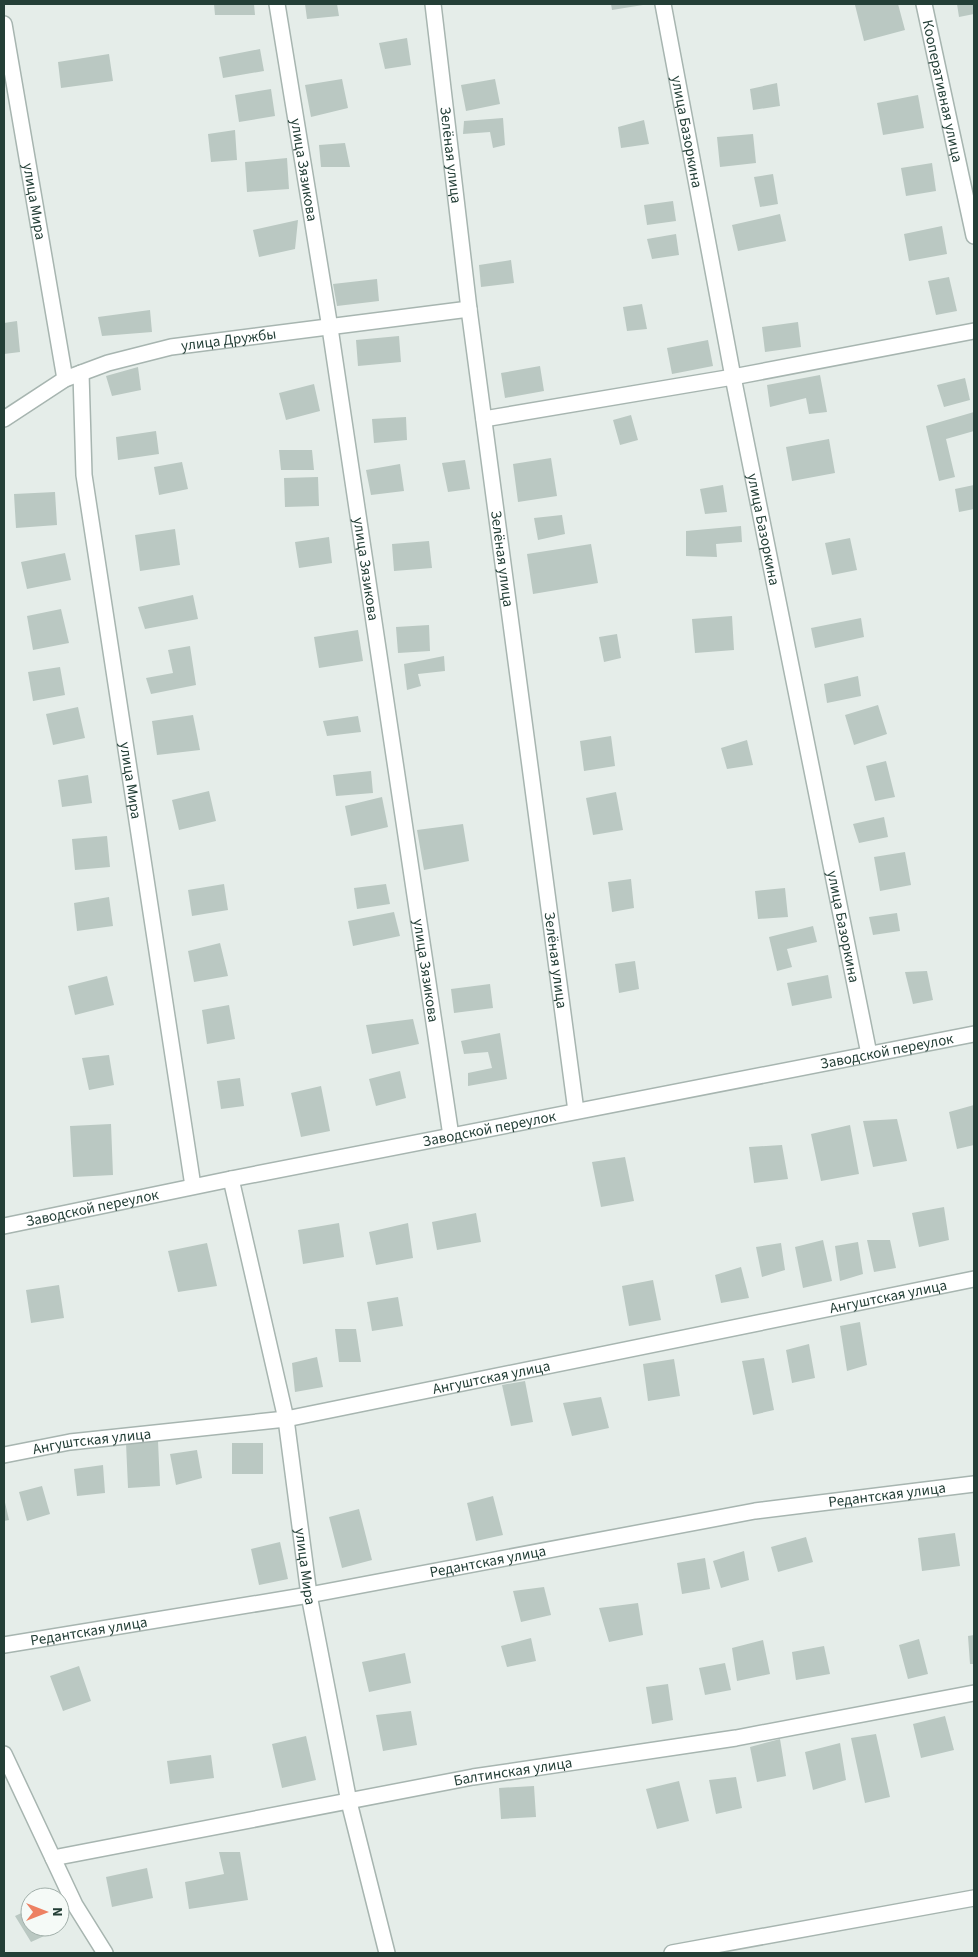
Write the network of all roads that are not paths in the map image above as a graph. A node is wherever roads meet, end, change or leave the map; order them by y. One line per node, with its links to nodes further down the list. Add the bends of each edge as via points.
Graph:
1 (277, 4): 8 (street, улица Зязикова)
2 (433, 4): 7 (street, Зелёная улица)
3 (663, 4): 11 (street, улица Базоркина)
4 (924, 4): 6 (street, Кооперативная улица)
5 (4, 24): 12 (street, улица Мира)
6 (974, 236)
7 (469, 309): 8 (street, улица Дружбы); 14 (street, Зелёная улица)
8 (330, 328): 10 (street, улица Дружбы, via 171,347); 18 (street, улица Зязикова)
9 (974, 331): 11 (street)
10 (81, 373): 12 (street, улица Дружбы); 20 (street, улица Мира, via 84,475)
11 (733, 377): 14 (street); 16 (street, улица Базоркина)
12 (65, 379): 13 (street, улица Дружбы)
13 (4, 419)
14 (484, 419): 17 (street, Зелёная улица)
15 (974, 1034): 16 (street, Заводской переулок)
16 (869, 1054): 17 (street, Заводской переулок)
17 (576, 1111): 18 (street, Заводской переулок)
18 (452, 1136): 19 (street, Заводской переулок)
19 (231, 1178): 20 (street, Заводской переулок); 23 (street, улица Мира)
20 (193, 1186): 21 (street, Заводской переулок)
21 (4, 1226)
22 (974, 1279): 23 (street, Ангуштская улица)
23 (286, 1419): 24 (street, Ангуштская улица, via 70,1442); 26 (street, улица Мира)
24 (4, 1455)
25 (974, 1484): 26 (street, Редантская улица, via 756,1511)
26 (309, 1595): 27 (street, Редантская улица); 30 (street, улица Мира)
27 (4, 1645)
28 (974, 1693): 30 (street, Балтинская улица, via 736,1738 473,1777)
29 (4, 1754): 31 (street)
30 (349, 1802): 31 (street, Балтинская улица); 34 (street, улица Мира)
31 (53, 1858): 33 (street, via 75,1905)
32 (974, 1898): 35 (street)
33 (105, 1953)
34 (387, 1953)
35 (672, 1953)

